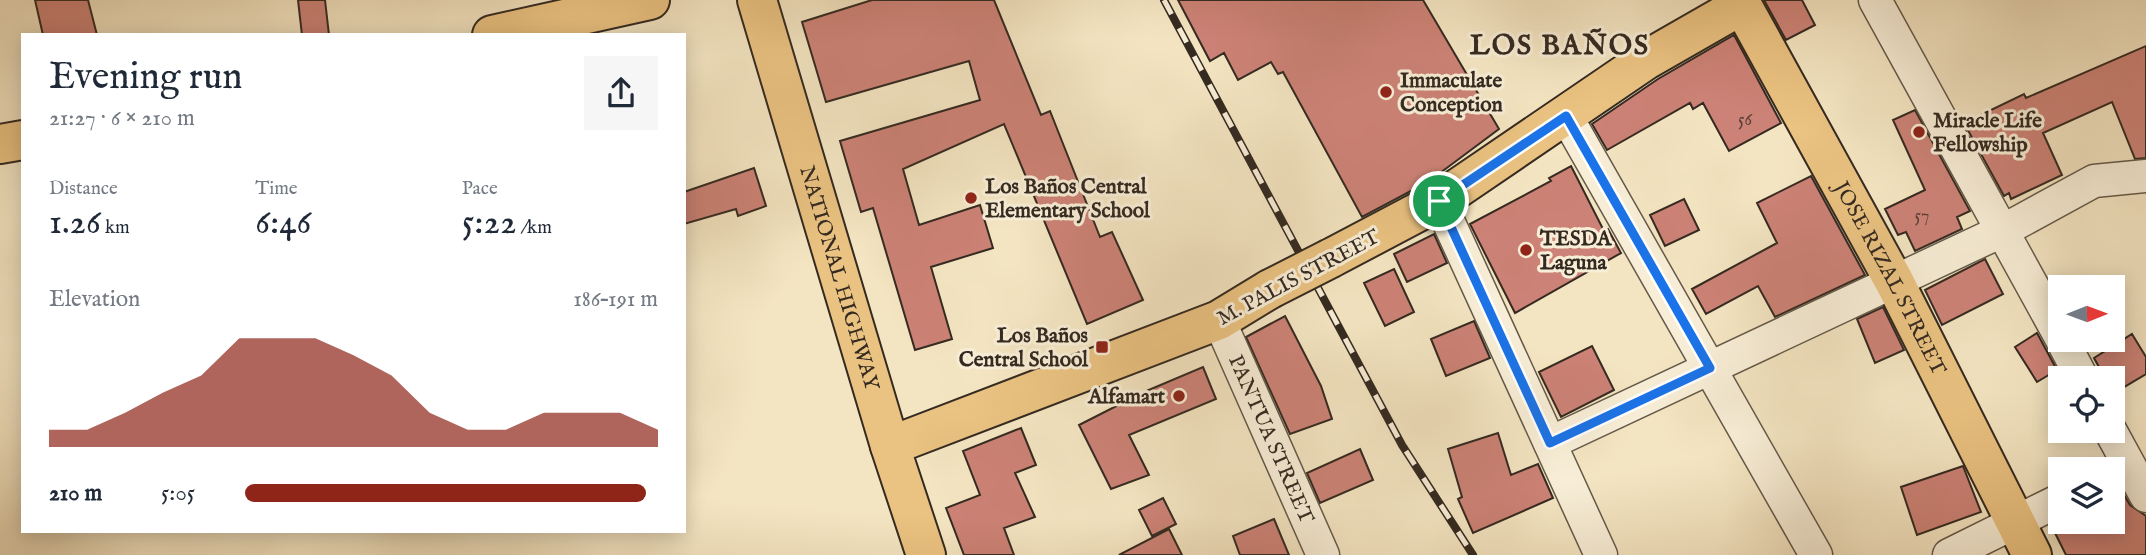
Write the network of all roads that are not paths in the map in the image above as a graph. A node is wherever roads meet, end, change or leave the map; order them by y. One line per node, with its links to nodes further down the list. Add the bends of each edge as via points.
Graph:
1 (650, 0): 5 (main road)
2 (757, 0): 18 (main road, NATIONAL HIGHWAY)
3 (1875, 0): 11 (street)
4 (1742, 3): 6 (main road, M. PALIS STREET, via 1646,60); 12 (main road, JOSE RIZAL STREET)
5 (501, 33)
6 (1566, 116): 10 (main road, M. PALIS STREET); 15 (street)
7 (21, 140): 8 (main road)
8 (0, 144)
9 (2146, 176): 11 (street, via 2094,181)
10 (1439, 201): 14 (main road, M. PALIS STREET, bridge); 16 (street)
11 (2004, 230): 12 (street); 13 (street)
12 (1894, 281): 15 (street); 22 (main road, JOSE RIZAL STREET)
13 (2048, 313)
14 (1219, 320): 18 (main road, M. PALIS STREET); 24 (street, PANTUA STREET)
15 (1710, 368): 16 (street); 26 (street)
16 (1550, 443): 25 (street)
17 (2116, 443): 19 (street)
18 (890, 446): 23 (main road, NATIONAL HIGHWAY)
19 (2129, 468): 20 (street)
20 (2146, 496)
21 (2048, 506): 22 (street)
22 (2015, 521): 27 (street); 28 (main road, JOSE RIZAL STREET)
23 (926, 555)
24 (1323, 555)
25 (1601, 555)
26 (1816, 555)
27 (1949, 555)
28 (2032, 555)

